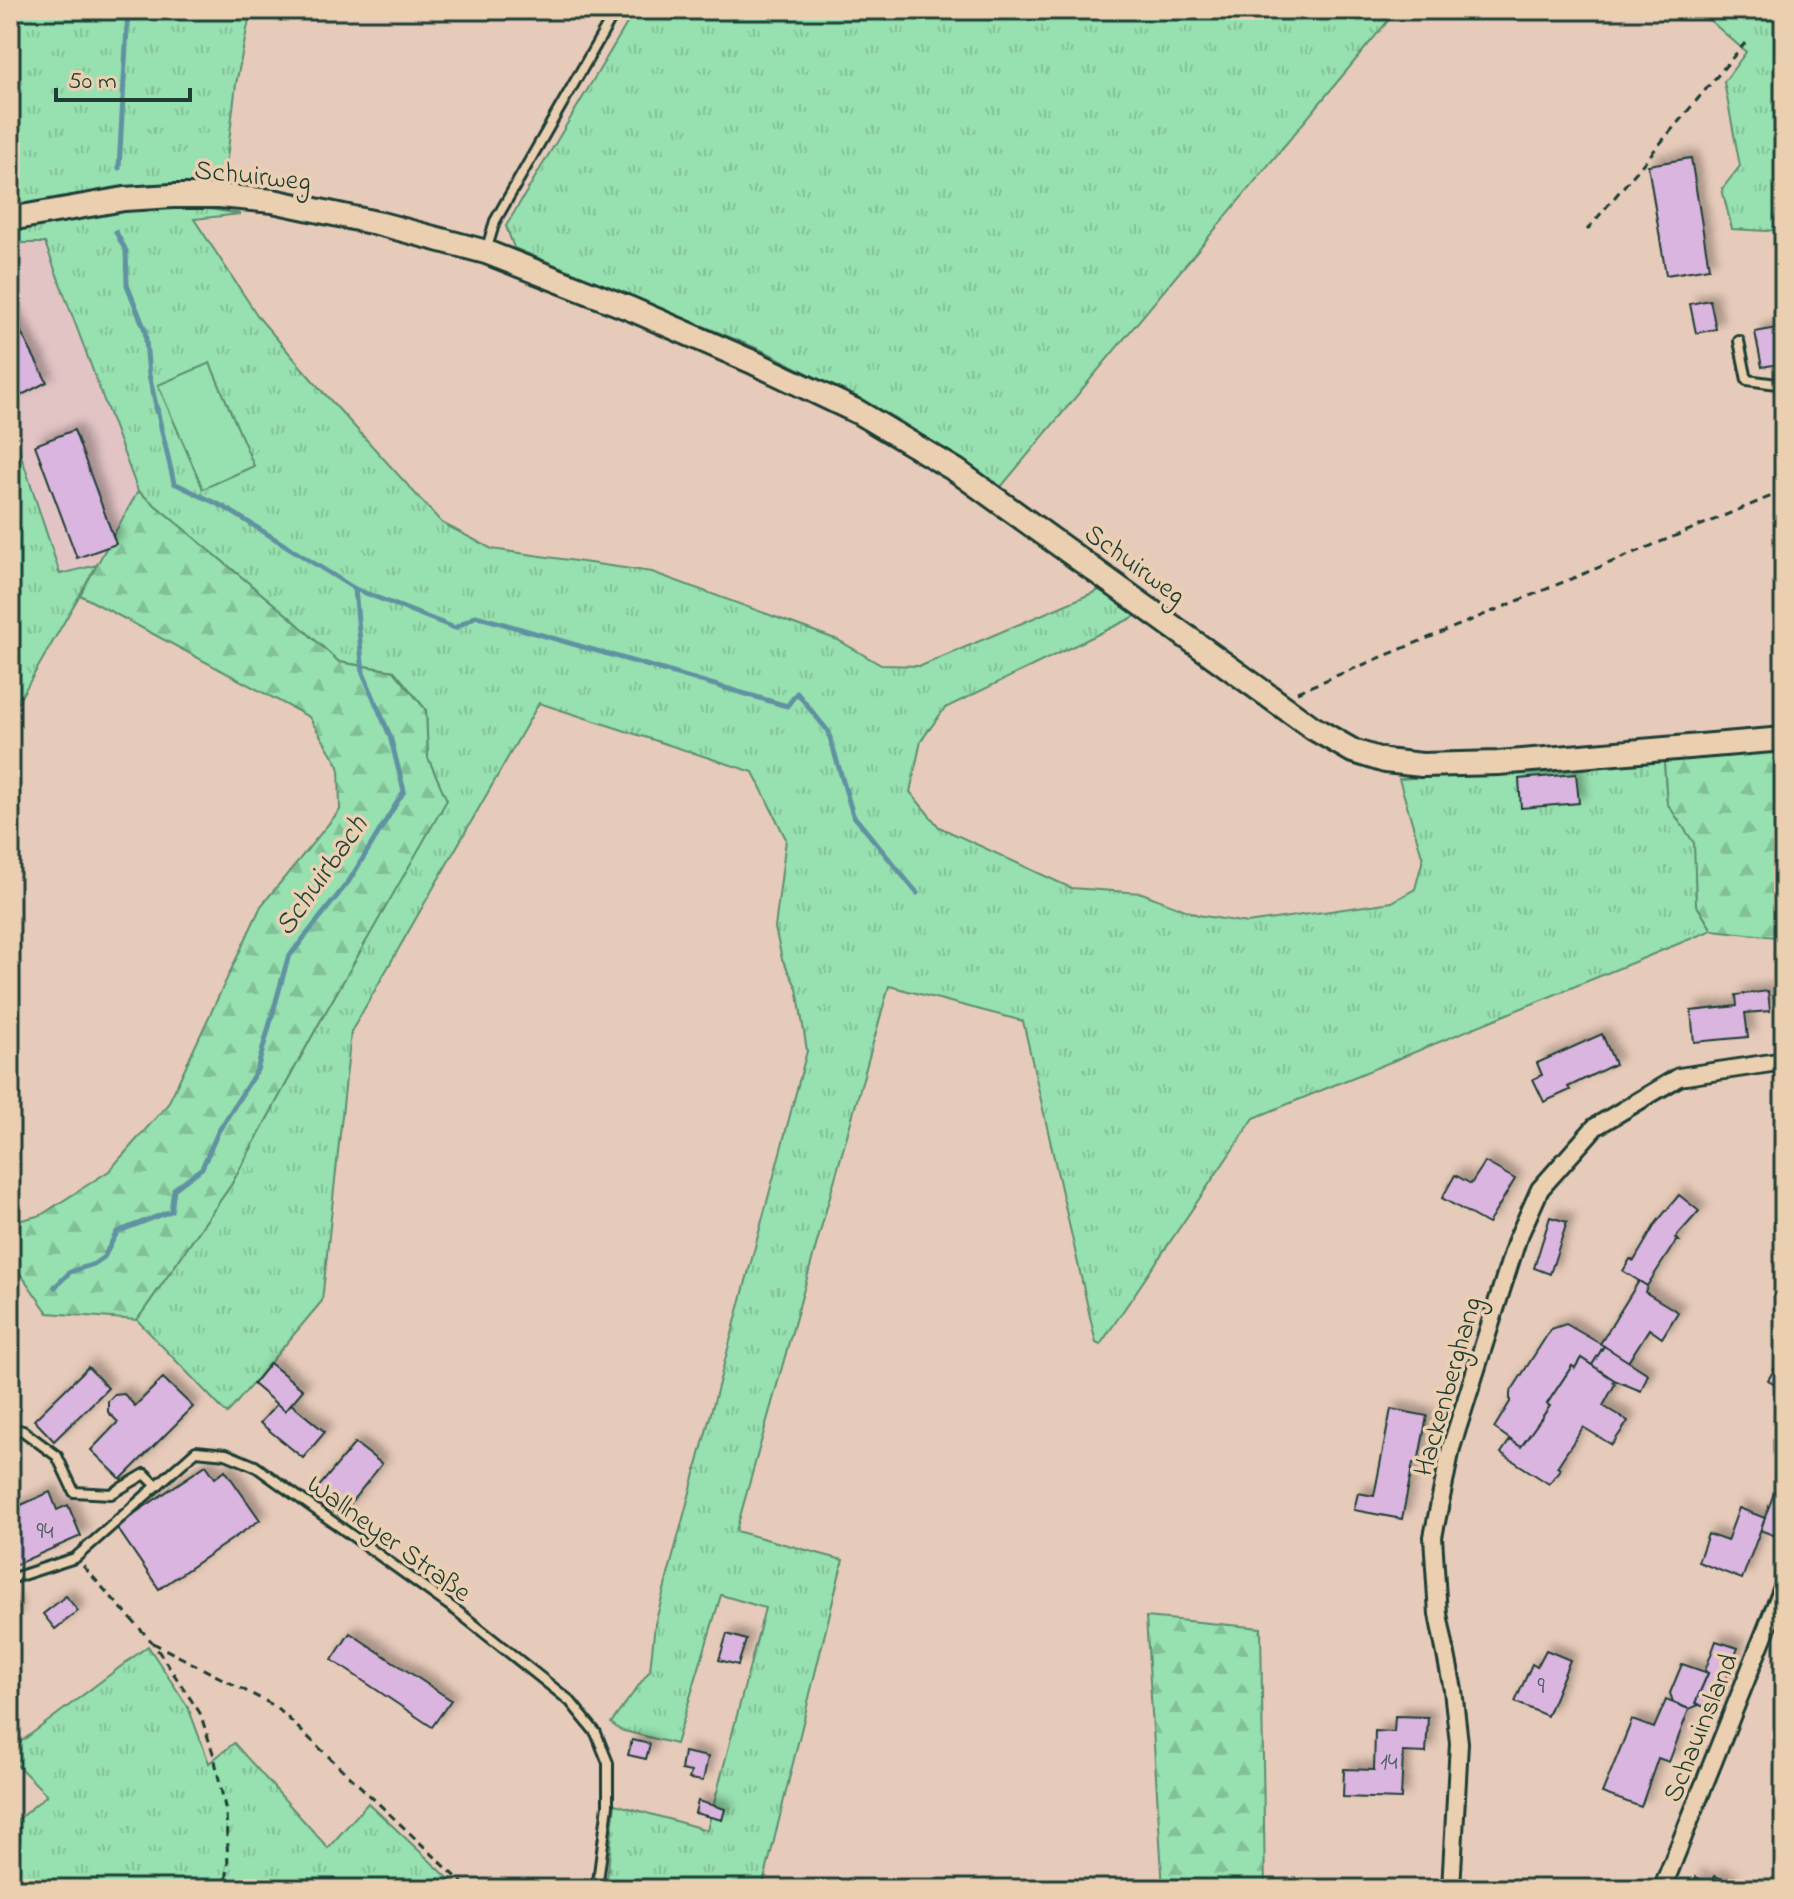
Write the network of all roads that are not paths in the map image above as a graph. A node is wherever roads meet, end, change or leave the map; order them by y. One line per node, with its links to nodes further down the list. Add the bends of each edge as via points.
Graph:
1 (616, 10): 3 (lane, via 495,221)
2 (10, 219): 3 (main road, Schuirweg, via 124,199 219,196 288,204)
3 (486, 252): 6 (main road, Schuirweg, via 631,309 858,412 957,471 1313,728 1353,751 1422,765 1498,763)
4 (1739, 341): 5 (lane, via 1747,380)
5 (1784, 385)
6 (1784, 739)
7 (1784, 1061): 13 (street, Hackenberghang, via 1679,1077 1595,1127 1540,1189 1517,1240 1451,1448 1433,1537 1438,1614 1459,1743)
8 (10, 1428): 9 (lane, via 23,1431 57,1456 74,1492 111,1494 145,1474)
9 (157, 1486): 10 (lane, Wallneyer Straße, via 75,1558); 12 (lane, Wallneyer Straße, via 196,1451 226,1454 255,1466 457,1611 570,1701 596,1733 608,1763)
10 (10, 1579)
11 (1784, 1585): 14 (street, Schauinsland)
12 (597, 1889)
13 (1451, 1889)
14 (1662, 1889)

